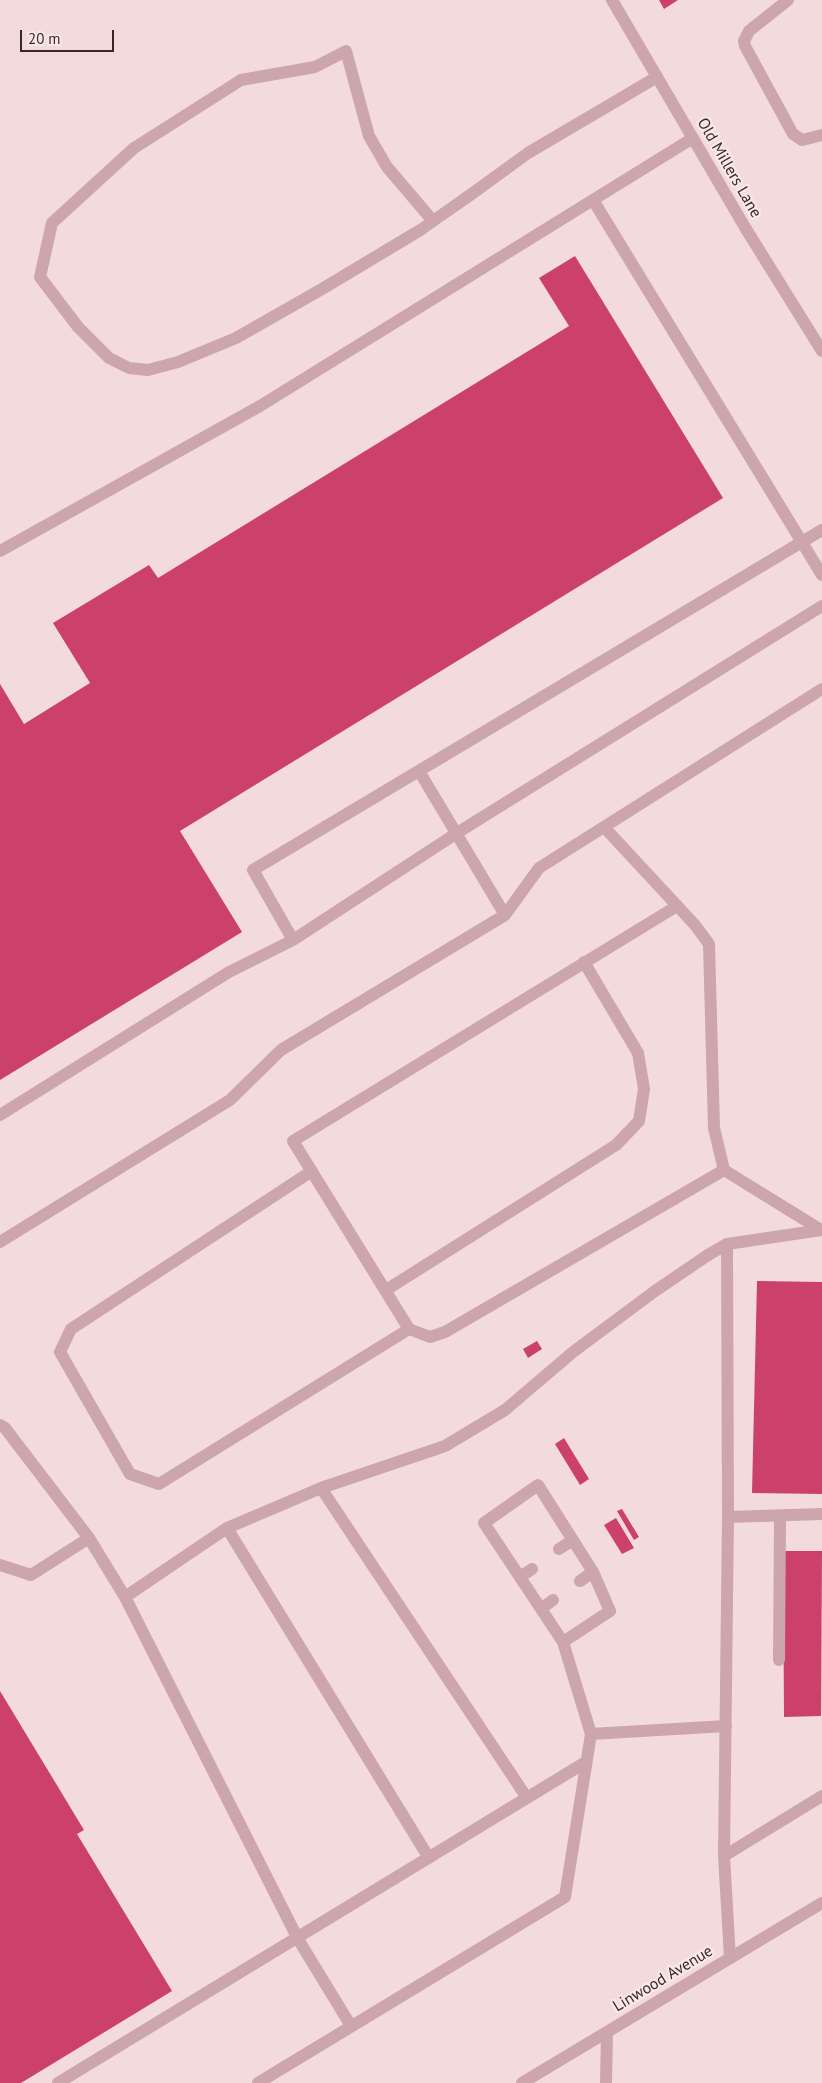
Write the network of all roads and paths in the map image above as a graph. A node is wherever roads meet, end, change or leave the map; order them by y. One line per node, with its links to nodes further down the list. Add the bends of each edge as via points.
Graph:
1 (612, 0): 3 (street, Old Millers Lane)
2 (788, 0): 4 (street, via 749,31 744,40 745,46 793,134 802,140)
3 (657, 76): 5 (street, Old Millers Lane); 7 (street, via 528,153)
4 (822, 135)
5 (693, 138): 6 (street); 8 (street, Old Millers Lane)
6 (593, 200): 10 (street); 11 (street, via 260,406)
7 (433, 221): 7 (street, via 236,338 178,362 148,370 129,368 109,358 78,326 40,277 52,223 134,148 241,80 316,67 346,51 369,136 387,167)
8 (822, 351)
9 (822, 530): 10 (street)
10 (802, 542): 12 (street); 15 (street)
11 (0, 550)
12 (822, 575)
13 (822, 606): 17 (street)
14 (822, 689): 16 (street)
15 (419, 771): 17 (street); 20 (street, via 253,870)
16 (604, 827): 18 (street); 19 (street, via 539,868)
17 (458, 833): 19 (street); 20 (street)
18 (677, 906): 21 (street); 23 (street, via 708,944 714,1128)
19 (505, 915): 26 (street, via 281,1050 230,1100)
20 (293, 940): 22 (street, via 229,972)
21 (584, 962): 24 (street, via 294,1141); 28 (street, via 638,1053 644,1089 639,1121 616,1145)
22 (0, 1115)
23 (724, 1170): 25 (street); 29 (street, via 445,1332 430,1337)
24 (312, 1171): 28 (street); 29 (street, via 71,1329 60,1352 130,1474 159,1484)
25 (822, 1230): 27 (street)
26 (0, 1242)
27 (727, 1244): 31 (street, via 655,1291 573,1352 505,1410 445,1446); 34 (street)
28 (386, 1290): 29 (street)
29 (409, 1329)
30 (0, 1425): 36 (street)
31 (321, 1488): 35 (street); 53 (street)
32 (822, 1514): 33 (street)
33 (780, 1516): 34 (street); 48 (street)
34 (728, 1517): 49 (street)
35 (227, 1528): 44 (street); 55 (street)
36 (89, 1538): 39 (street, via 31,1575); 44 (street)
37 (573, 1540): 38 (street); 41 (street); 42 (street, via 538,1485 492,1517 484,1523)
38 (559, 1549)
39 (0, 1565)
40 (532, 1569): 42 (street)
41 (594, 1572): 43 (street); 47 (street, via 610,1612)
42 (520, 1577): 46 (street)
43 (580, 1581)
44 (125, 1597): 57 (street)
45 (553, 1600): 46 (street)
46 (541, 1609): 47 (street)
47 (563, 1642): 50 (street)
48 (779, 1660)
49 (726, 1726): 50 (street); 54 (street)
50 (590, 1734): 51 (street)
51 (586, 1762): 53 (street); 59 (street, via 564,1896)
52 (822, 1796): 54 (street)
53 (527, 1798): 55 (street)
54 (724, 1856): 58 (street)
55 (429, 1858): 57 (street)
56 (822, 1903): 58 (street, Linwood Avenue)
57 (298, 1939): 59 (street); 61 (street)
58 (730, 1958): 60 (street, Linwood Avenue)
59 (351, 2026): 62 (street)
60 (607, 2032): 63 (street, Linwood Avenue); 64 (street)
61 (58, 2083)
62 (258, 2083)
63 (522, 2083)
64 (606, 2083)

